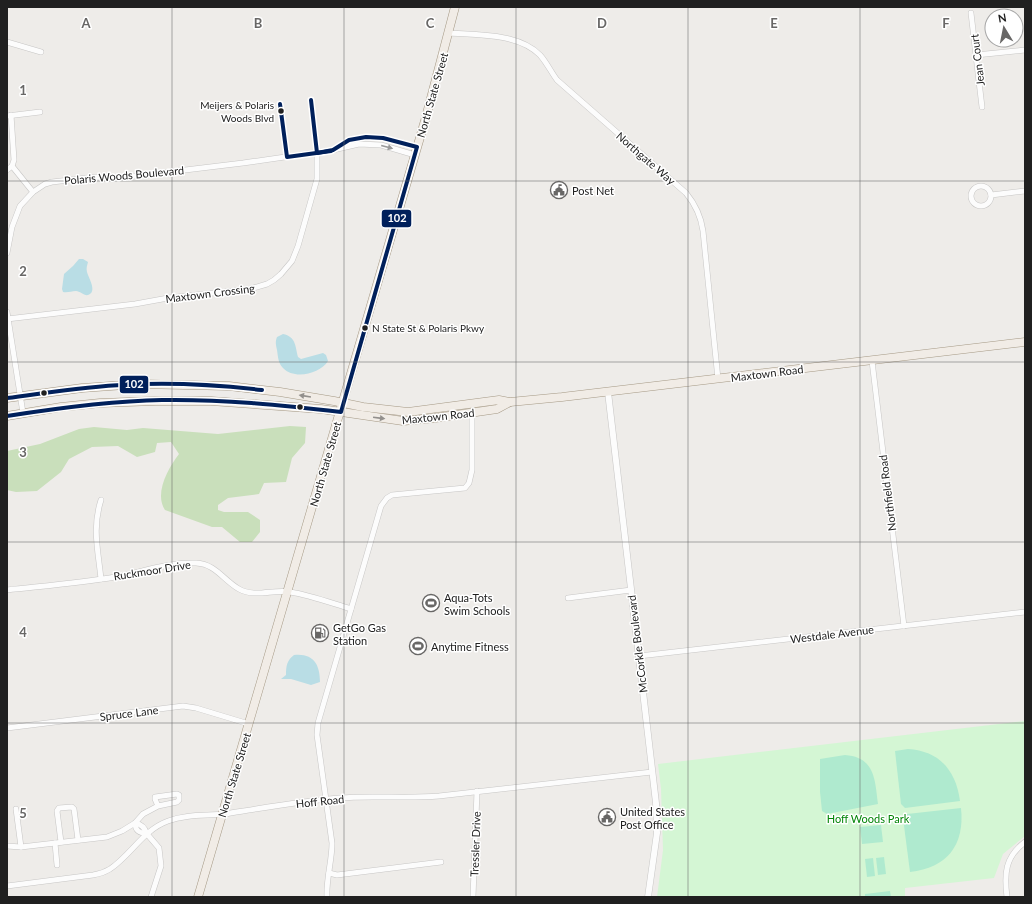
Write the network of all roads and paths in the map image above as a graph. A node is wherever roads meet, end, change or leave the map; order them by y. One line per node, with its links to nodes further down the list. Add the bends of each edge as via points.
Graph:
1 (455, 7): 3 (main road, North State Street)
2 (972, 13): 7 (street, Jean Court)
3 (449, 33): 12 (main road, North State Street); 24 (street, Northgate Way, via 509,39 521,42 532,49 545,61 557,80 686,193 700,215 703,231)
4 (7, 42): 6 (street)
5 (1025, 50): 7 (street)
6 (41, 52)
7 (976, 55): 8 (street, Jean Court)
8 (982, 108)
9 (40, 112): 10 (street)
10 (9, 116): 14 (street, via 14,157)
11 (333, 150): 12 (street, Polaris Woods Boulevard, one-way to 12, via 367,144); 12 (street, Polaris Woods Boulevard, via 348,141 373,136 385,138); 13 (street, Polaris Woods Boulevard)
12 (416, 151): 28 (main road, North State Street)
13 (317, 152): 17 (street, Polaris Woods Boulevard, via 119,178 59,180 44,184); 21 (street, Maxtown Crossing, via 317,179 298,246 292,262 274,280 250,289)
14 (12, 166): 15 (street); 17 (street)
15 (7, 170)
16 (1025, 191): 18 (street)
17 (32, 192): 19 (street, Polaris Woods Boulevard, via 16,213)
18 (991, 195)
19 (7, 253)
20 (7, 312): 21 (street)
21 (8, 319): 26 (street)
22 (1025, 342): 23 (main road, Maxtown Road)
23 (872, 361): 24 (main road, Maxtown Road); 44 (street, Northfield Road)
24 (718, 379): 25 (main road, Maxtown Road)
25 (608, 392): 29 (main road, Maxtown Road); 39 (street, McCorkle Boulevard)
26 (20, 396): 27 (main road, Maxtown Road); 28 (main road, Maxtown Road, one-way to 26, via 280,392 200,385 139,384); 33 (street)
27 (7, 398)
28 (343, 402): 30 (main road, Maxtown Road, via 408,412); 31 (main road, North State Street)
29 (510, 402): 30 (main road, Maxtown Road, via 499,400); 32 (main road, Maxtown Road, via 496,409)
30 (475, 404): 35 (main road, via 438,414)
31 (341, 412): 33 (main road, Maxtown Road, via 242,402 178,400 61,407); 35 (main road, Maxtown Road, one-way to 35, via 403,421); 40 (main road, North State Street)
32 (472, 412): 35 (main road, Maxtown Road); 42 (street, via 470,483 465,488 387,498 381,506)
33 (23, 413): 34 (main road, Maxtown Road)
34 (7, 416)
35 (435, 418)
36 (101, 500): 37 (street, via 96,515 95,531)
37 (102, 579): 38 (street, Ruckmoor Drive); 40 (street, Ruckmoor Drive, via 161,566 195,563 211,567 245,592)
38 (7, 590)
39 (631, 590): 41 (street); 45 (street, McCorkle Boulevard)
40 (288, 591): 42 (street); 46 (main road, North State Street)
41 (568, 598)
42 (351, 609): 50 (street, via 318,723 317,736)
43 (1025, 612): 44 (street, Westdale Avenue)
44 (904, 626): 45 (street, Westdale Avenue)
45 (639, 656): 48 (street, McCorkle Boulevard)
46 (249, 724): 47 (street, Spruce Lane, via 183,706); 53 (main road, North State Street)
47 (7, 728)
48 (652, 772): 49 (street, Hoff Road); 70 (street, McCorkle Boulevard, via 657,833)
49 (477, 791): 50 (street, Hoff Road, via 419,798); 69 (street, Tressler Drive)
50 (326, 799): 53 (street, Hoff Road); 64 (street, via 332,843)
51 (158, 806): 54 (street, via 143,814)
52 (16, 810): 61 (street)
53 (222, 814): 55 (street, Hoff Road, via 169,820 154,827); 67 (main road, North State Street)
54 (135, 823): 55 (street, via 140,833); 56 (street, via 122,832 107,837)
55 (147, 834): 65 (street, Hoff Road, via 121,860 102,873); 66 (street, via 159,848 161,866)
56 (78, 840): 57 (street); 57 (street, via 72,806 59,808 57,811)
57 (61, 842): 59 (street)
58 (1025, 842): 71 (street, via 1014,853 1007,868)
59 (55, 843): 61 (street); 63 (street)
60 (7, 846): 61 (street)
61 (21, 847)
62 (441, 862): 64 (street, via 337,875)
63 (58, 865)
64 (329, 873): 68 (street)
65 (7, 886)
66 (151, 897)
67 (198, 897)
68 (327, 897)
69 (473, 897)
70 (648, 897)
71 (1007, 897)

